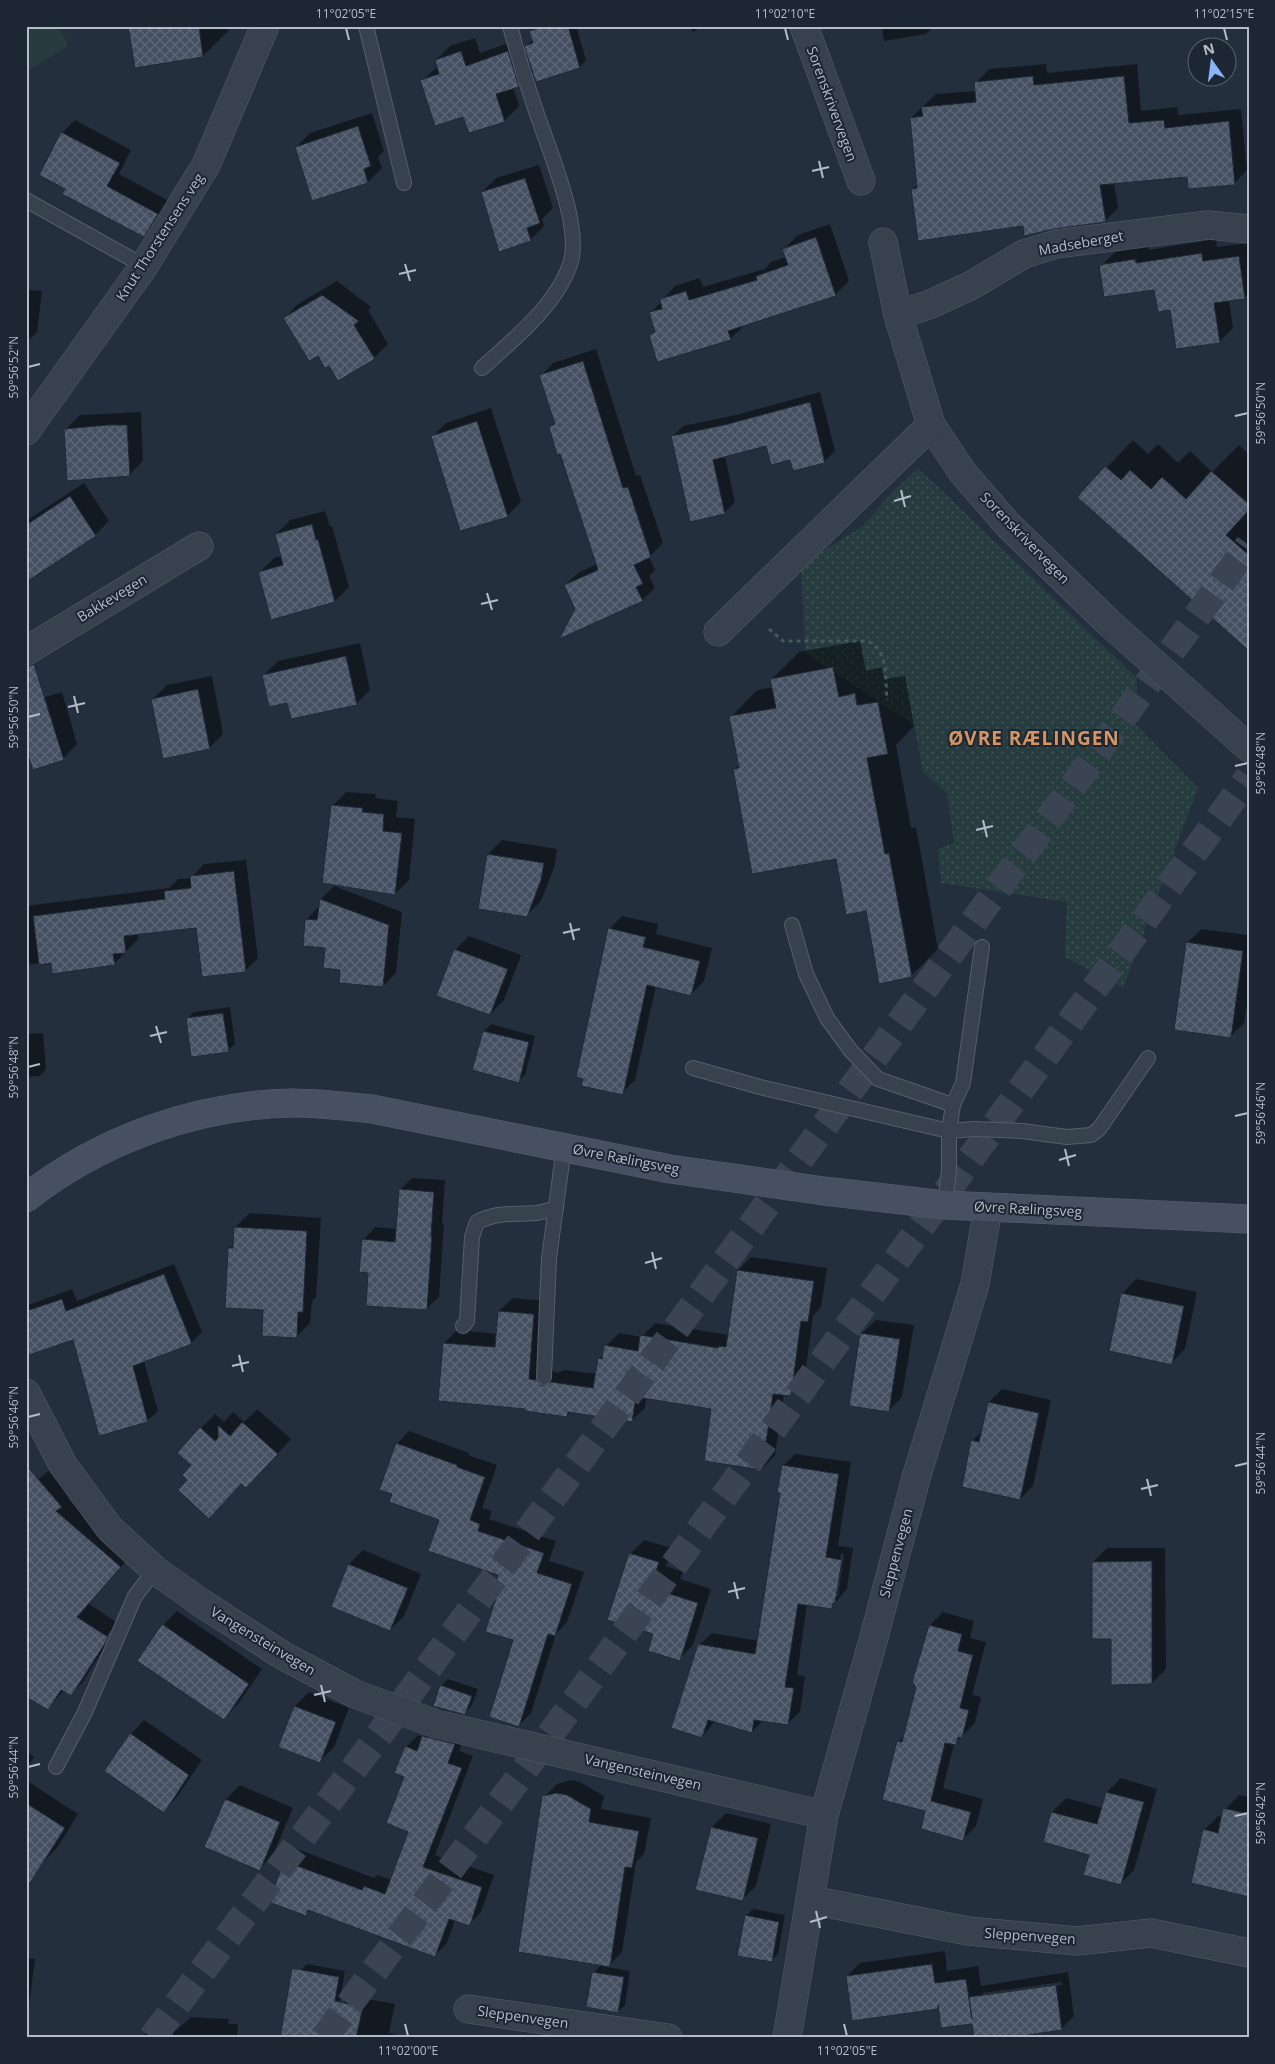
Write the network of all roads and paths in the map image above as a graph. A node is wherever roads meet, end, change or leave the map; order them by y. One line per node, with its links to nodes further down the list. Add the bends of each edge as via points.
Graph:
1 (265, 26): 10 (street, Knut Thorstensens veg, via 206,165)
2 (366, 26): 6 (lane)
3 (510, 26): 12 (lane, via 561,186 573,246 571,261 558,289 526,328)
4 (804, 26): 5 (street, Sorenskrivervegen)
5 (861, 181)
6 (404, 183)
7 (26, 200): 10 (lane)
8 (1249, 229): 11 (street, Madseberget, via 1208,225 1056,244 1024,254 972,285)
9 (883, 242): 11 (street, Sorenskrivervegen)
10 (144, 266): 14 (street, Knut Thorstensens veg)
11 (898, 315): 13 (street, Sorenskrivervegen)
12 (482, 368)
13 (931, 425): 16 (street); 20 (street, Sorenskrivervegen, via 963,473 1009,526 1108,622)
14 (26, 431)
15 (199, 546): 18 (street, Bakkevegen)
16 (744, 607): 17 (street); 19 (path, via 783,641 867,641 874,644 882,654)
17 (718, 632)
18 (26, 651)
19 (887, 700)
20 (1249, 748)
21 (792, 924): 25 (lane, via 806,974 827,1018 851,1051 878,1079)
22 (982, 947): 25 (lane, via 963,1083)
23 (1148, 1058): 26 (lane, via 1099,1129 1091,1135 1067,1137 974,1129)
24 (693, 1068): 26 (lane, via 760,1088)
25 (953, 1106): 26 (lane)
26 (949, 1131): 29 (lane)
27 (564, 1147): 28 (main road, Øvre Rælingsveg, via 372,1109 292,1103 247,1106 170,1123 136,1135 69,1169); 29 (main road, Øvre Rælingsveg, via 717,1176); 30 (lane)
28 (26, 1198)
29 (945, 1205): 31 (main road, Øvre Rælingsveg)
30 (556, 1208): 33 (lane, via 536,1213 508,1213 477,1222 472,1237 467,1321); 34 (lane, via 549,1258)
31 (988, 1208): 32 (main road, Øvre Rælingsveg); 38 (street, Sleppenvegen, via 976,1284 916,1478)
32 (1249, 1219)
33 (463, 1326)
34 (544, 1377)
35 (26, 1393): 36 (street, Vangensteinvegen, via 69,1473 110,1529)
36 (155, 1570): 37 (lane, via 135,1596 85,1712); 38 (street, Vangensteinvegen, via 282,1655 355,1694 436,1724)
37 (56, 1767)
38 (824, 1815): 39 (street, Sleppenvegen)
39 (811, 1900): 40 (street, Sleppenvegen, via 968,1931 1078,1941 1151,1933); 43 (street, Sleppenvegen)
40 (1249, 1953)
41 (468, 2009): 42 (street, Sleppenvegen)
42 (668, 2038)
43 (787, 2038)

